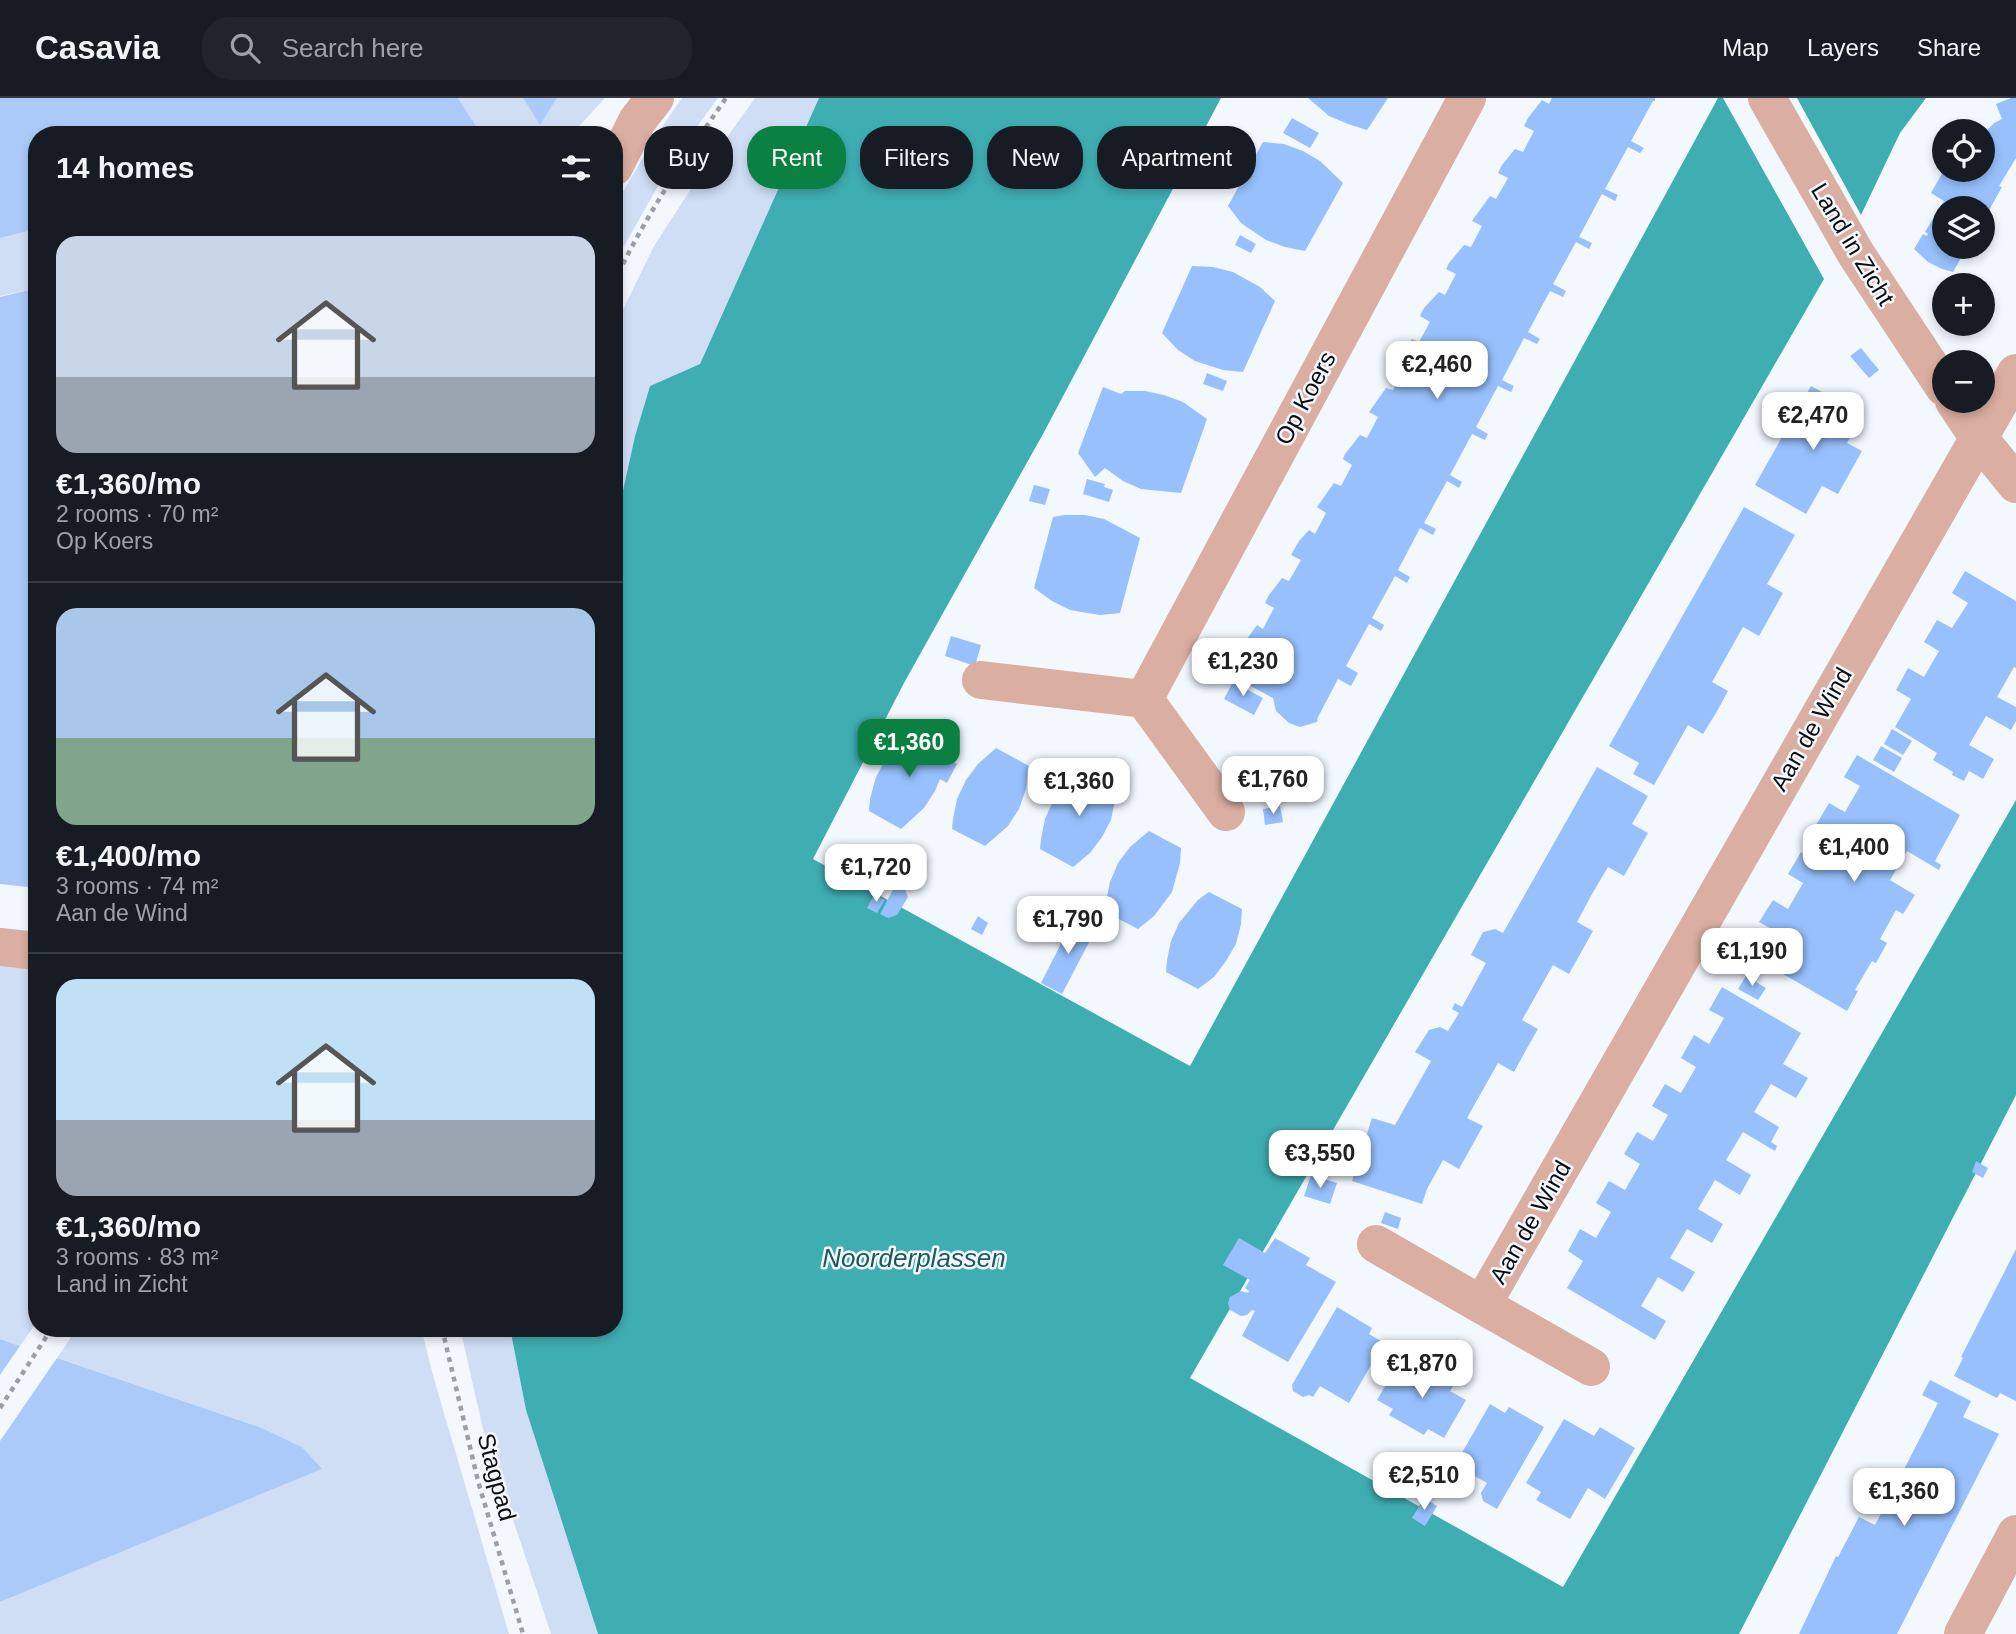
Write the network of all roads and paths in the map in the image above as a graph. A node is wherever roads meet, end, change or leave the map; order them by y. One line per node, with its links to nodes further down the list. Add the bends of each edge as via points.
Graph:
1 (655, 98): 5 (street)
2 (726, 98): 6 (path, via 681,163)
3 (1467, 98): 13 (street, Op Koers)
4 (1767, 98): 7 (street, Land in Zicht, via 1856,254)
5 (623, 149)
6 (623, 264)
7 (1932, 369)
8 (2016, 373): 10 (street, Aan de Wind)
9 (1962, 413): 10 (street)
10 (1978, 437): 11 (street); 18 (street, Aan de Wind)
11 (2016, 484)
12 (981, 680): 13 (street)
13 (1144, 699): 14 (street)
14 (1226, 812)
15 (0, 947): 16 (street)
16 (28, 950)
17 (1376, 1244): 18 (street, Aan de Wind)
18 (1482, 1305): 21 (street, Aan de Wind)
19 (46, 1337): 22 (path)
20 (444, 1337): 24 (path, Stagpad, via 478,1481)
21 (1591, 1367)
22 (0, 1408)
23 (2016, 1534): 25 (street)
24 (523, 1634)
25 (1963, 1634)

